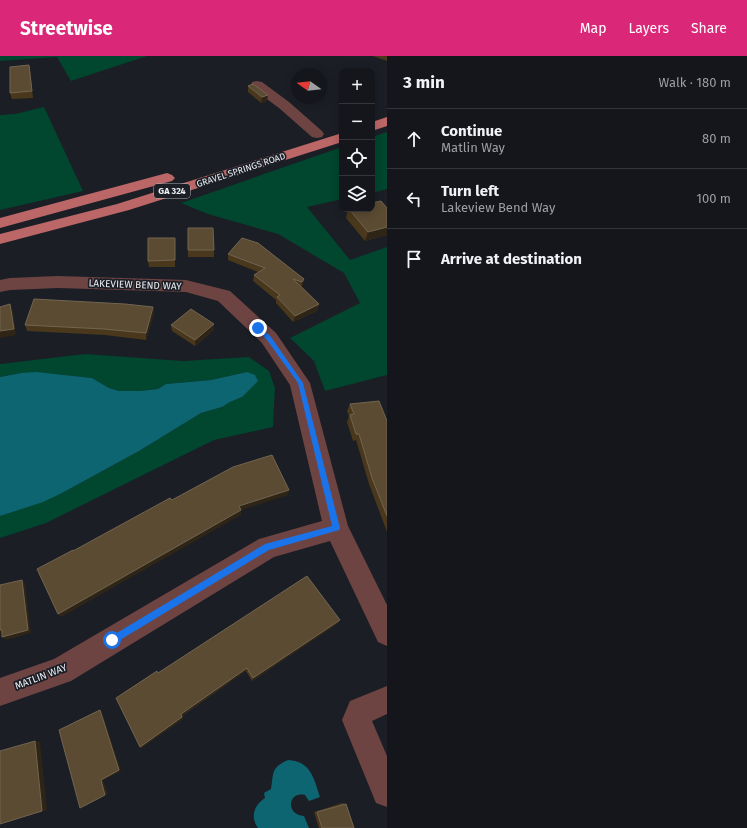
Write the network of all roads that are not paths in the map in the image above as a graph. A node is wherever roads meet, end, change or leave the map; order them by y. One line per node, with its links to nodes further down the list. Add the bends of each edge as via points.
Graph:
1 (257, 85): 7 (street)
2 (387, 110): 3 (main road)
3 (375, 114)
4 (387, 121): 6 (main road)
5 (339, 126): 7 (main road, GRAVEL SPRINGS ROAD / GA 324)
6 (375, 126)
7 (316, 134): 9 (main road, GRAVEL SPRINGS ROAD / GA 324, via 286,145)
8 (339, 138): 10 (main road, GRAVEL SPRINGS ROAD / GA 324, via 123,207)
9 (0, 223)
10 (0, 239)
11 (0, 286): 12 (street, LAKEVIEW BEND WAY, via 58,282 186,286 224,296 269,338 300,383)
12 (336, 528): 13 (street, LAKEVIEW BEND WAY); 14 (street, MATLIN WAY, via 268,547 61,671)
13 (387, 633)
14 (0, 692)
15 (387, 700): 16 (street, via 360,711 357,720)
16 (387, 792)

